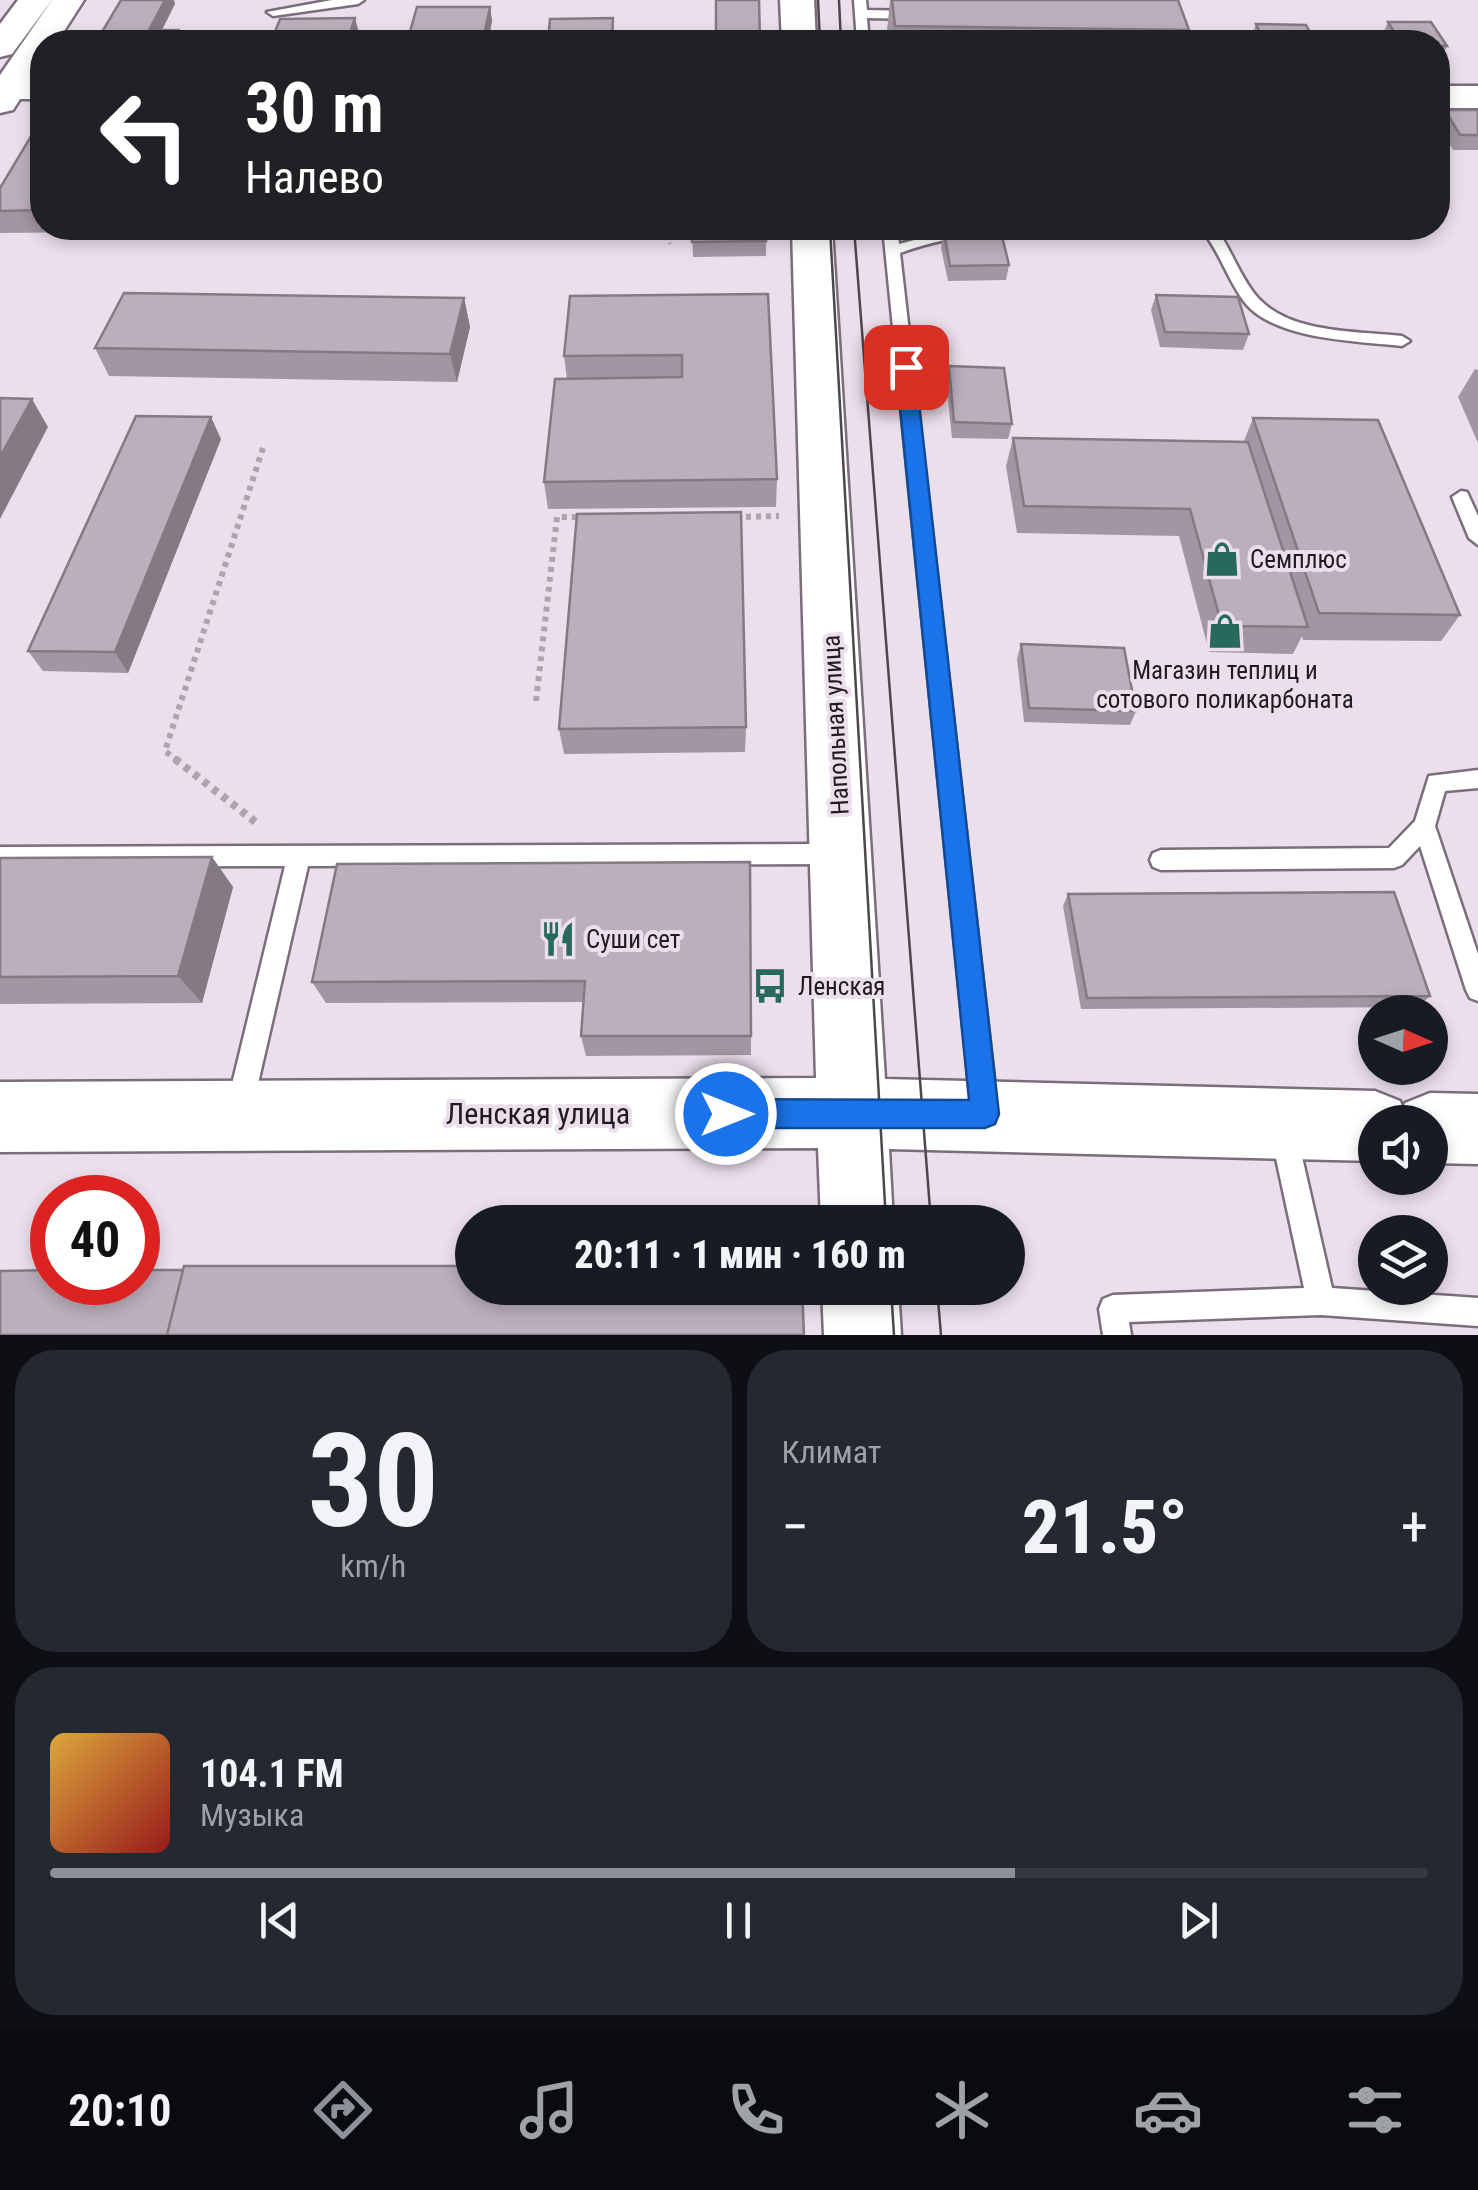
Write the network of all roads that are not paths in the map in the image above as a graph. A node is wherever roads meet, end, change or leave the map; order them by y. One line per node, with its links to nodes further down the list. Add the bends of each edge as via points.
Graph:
1 (35, 0): 10 (street)
2 (68, 0): 8 (street)
3 (358, 0): 6 (lane)
4 (797, 0): 9 (street)
5 (860, 7): 7 (lane)
6 (273, 12)
7 (936, 15)
8 (50, 30)
9 (798, 30)
10 (0, 47)
11 (30, 63): 12 (street)
12 (13, 91)
13 (1450, 97): 14 (street)
14 (1478, 97)
15 (813, 240): 25 (street, Напольная улица)
16 (892, 240): 19 (lane)
17 (916, 240): 19 (lane)
18 (1216, 240): 20 (lane, via 1256,306 1329,332)
19 (893, 251): 31 (lane)
20 (1402, 341)
21 (1461, 497): 22 (lane)
22 (1478, 538)
23 (1478, 779): 24 (lane, via 1437,782)
24 (1424, 826): 28 (lane, via 1394,858); 29 (lane)
25 (840, 854): 26 (lane); 30 (street, Напольная улица)
26 (299, 856): 27 (lane); 32 (lane)
27 (0, 857)
28 (1161, 860)
29 (1478, 990)
30 (852, 1113): 31 (street, Ленская улица); 32 (street, Ленская улица); 38 (street, Напольная улица)
31 (985, 1114): 34 (street, Ленская улица)
32 (238, 1116): 33 (street, Ленская улица)
33 (0, 1117)
34 (1281, 1123): 35 (street, Ленская улица); 39 (lane)
35 (1358, 1125)
36 (1448, 1128): 37 (street)
37 (1478, 1129)
38 (856, 1205)
39 (1321, 1301): 41 (lane); 43 (lane, via 1113,1310)
40 (861, 1305): 42 (street)
41 (1478, 1312)
42 (863, 1335)
43 (1116, 1335)

